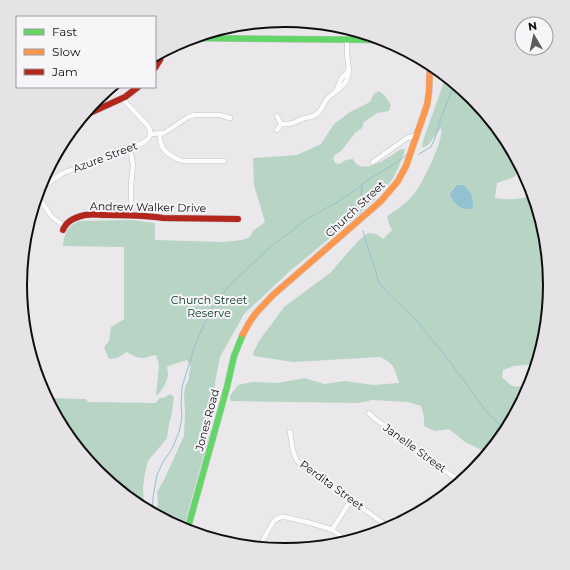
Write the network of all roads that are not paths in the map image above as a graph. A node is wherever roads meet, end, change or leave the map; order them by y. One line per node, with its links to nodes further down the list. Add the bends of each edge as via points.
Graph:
1 (211, 38): 2 (street)
2 (347, 40): 3 (street); 10 (street, via 349,70 321,111 294,123)
3 (365, 40)
4 (430, 71): 14 (street, Church Street, via 429,92)
5 (137, 88): 6 (street)
6 (122, 98): 7 (street); 12 (street, via 148,126)
7 (96, 110)
8 (277, 116): 10 (street)
9 (230, 118): 13 (street, via 220,115 191,116)
10 (281, 124): 11 (street)
11 (277, 130)
12 (150, 134): 13 (street); 15 (street, Azure Street, via 146,141)
13 (160, 134): 16 (street, via 161,144 176,159)
14 (417, 135): 17 (street, via 407,138); 23 (street, Church Street, via 398,181 381,201 273,295)
15 (130, 147): 18 (street, Azure Street, via 85,167 64,173); 20 (street, via 133,165)
16 (224, 161)
17 (373, 162)
18 (48, 184)
19 (41, 201): 22 (street)
20 (131, 215): 21 (street, Andrew Walker Drive); 22 (street, Andrew Walker Drive, via 86,215)
21 (238, 219)
22 (63, 228)
23 (253, 317): 29 (street, Jones Road, via 236,350)
24 (369, 413): 26 (street, Janelle Street)
25 (290, 432): 27 (street, Perdita Street, via 297,461)
26 (456, 478)
27 (352, 500): 28 (street, Perdita Street); 30 (street)
28 (383, 523)
29 (189, 524)
30 (332, 530): 31 (street); 32 (street, via 282,517 273,522)
31 (341, 537)
32 (262, 542)

